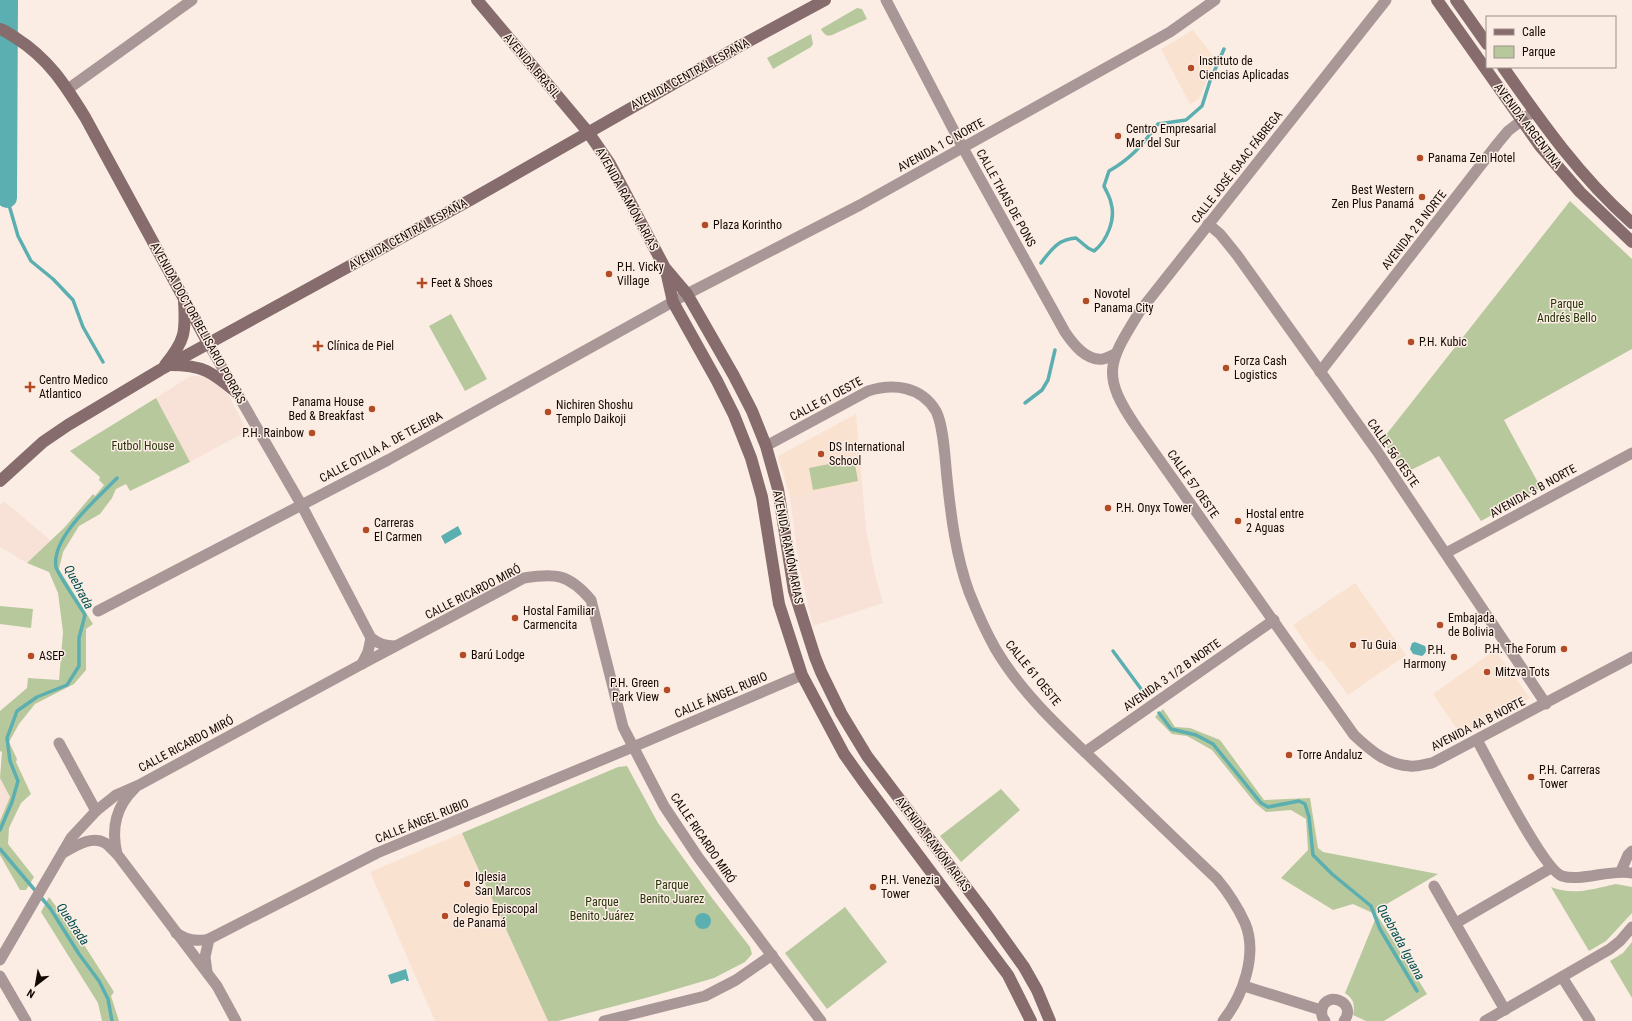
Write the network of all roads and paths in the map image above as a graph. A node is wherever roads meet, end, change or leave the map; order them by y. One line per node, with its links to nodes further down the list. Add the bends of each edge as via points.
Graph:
1 (192, 0): 14 (street)
2 (478, 0): 17 (main road, AVENIDA BRASIL)
3 (825, 0): 17 (main road, AVENIDA CENTRAL ESPAÑA, via 738,46)
4 (886, 0): 18 (street, CALLE THAIS DE PONS)
5 (1215, 0): 18 (street, AVENIDA 1 C NORTE, via 1170,32)
6 (1386, 0): 20 (street, CALLE JOSÉ ISAAC FÁBREGA)
7 (1437, 0): 10 (main road, AVENIDA ARGENTINA)
8 (1456, 0): 9 (main road)
9 (1468, 17): 10 (main road); 12 (main road)
10 (1455, 27): 16 (main road, AVENIDA ARGENTINA)
11 (0, 29): 14 (main road, AVENIDA DOCTOR BELISARIO PORRAS, via 26,44 55,71)
12 (1486, 43)
13 (1504, 68): 15 (main road, AVENIDA ARGENTINA)
14 (68, 89): 24 (main road, AVENIDA DOCTOR BELISARIO PORRAS)
15 (1534, 111): 16 (street, AVENIDA 2 B NORTE); 19 (main road, AVENIDA ARGENTINA, via 1590,183)
16 (1521, 120): 21 (main road, AVENIDA ARGENTINA, via 1580,192); 29 (street, AVENIDA 2 B NORTE, via 1498,144)
17 (588, 132): 22 (main road, AVENIDA RAMÓN ARIAS, via 610,164); 26 (main road, AVENIDA CENTRAL ESPAÑA)
18 (963, 148): 23 (street, AVENIDA 1 C NORTE, via 860,205); 27 (street, CALLE THAIS DE PONS, via 1075,346 1089,357 1102,359)
19 (1632, 223)
20 (1208, 224): 27 (street, CALLE JOSÉ ISAAC FÁBREGA, via 1142,309); 29 (street, CALLE 56 OESTE, via 1237,255)
21 (1632, 242)
22 (665, 268): 23 (main road, AVENIDA RAMÓN ARIAS); 25 (main road, AVENIDA RAMÓN ARIAS)
23 (687, 294): 25 (street, AVENIDA 1 C NORTE); 31 (main road, AVENIDA RAMÓN ARIAS, via 752,411)
24 (183, 296): 26 (main road, AVENIDA DOCTOR BELISARIO PORRAS); 28 (main road, via 183,337)
25 (673, 302): 34 (street, CALLE OTILIA A. DE TEJEIRA, via 394,457); 42 (main road, AVENIDA RAMÓN ARIAS, via 717,381 751,458 762,497 779,604)
26 (208, 344): 28 (main road, AVENIDA CENTRAL ESPAÑA); 30 (street, AVENIDA DOCTOR BELISARIO PORRAS)
27 (1115, 354): 37 (street, CALLE 57 OESTE, via 1112,373 1114,387 1124,408)
28 (165, 368): 30 (main road, via 190,366 206,370 215,374); 33 (main road, AVENIDA CENTRAL ESPAÑA, via 43,442)
29 (1320, 372): 35 (street, CALLE 56 OESTE)
30 (236, 392): 34 (street, AVENIDA DOCTOR BELISARIO PORRAS)
31 (766, 446): 43 (main road, AVENIDA RAMÓN ARIAS, via 778,489 794,591 814,657); 50 (street, CALLE 61 OESTE, via 880,387 897,386 912,390 926,398 936,412 942,433 957,550 976,609 996,650 1014,676)
32 (1632, 452): 35 (street, AVENIDA 3 B NORTE)
33 (0, 481)
34 (301, 504): 36 (street, CALLE OTILIA A. DE TEJEIRA); 38 (street, AVENIDA DOCTOR BELISARIO PORRAS)
35 (1446, 553): 44 (street, CALLE 56 OESTE)
36 (98, 610)
37 (1274, 620): 47 (street, AVENIDA 4A B NORTE, via 1354,735 1380,757 1410,766 1432,763); 50 (street, AVENIDA 3 1/2 B NORTE)
38 (371, 638): 39 (street, via 386,646); 41 (street)
39 (395, 646): 41 (street, CALLE RICARDO MIRÓ); 45 (street, CALLE RICARDO MIRÓ, via 524,578 545,575 564,578 580,588 591,600)
40 (1632, 657): 44 (street, AVENIDA 4A B NORTE)
41 (362, 664): 51 (street, CALLE RICARDO MIRÓ)
42 (802, 675): 43 (main road, via 814,674); 46 (street, CALLE ÁNGEL RUBIO); 59 (main road, AVENIDA RAMÓN ARIAS, via 844,754)
43 (828, 685): 57 (main road, AVENIDA RAMÓN ARIAS, via 841,714 867,756)
44 (1546, 704): 47 (street, AVENIDA 4A B NORTE)
45 (623, 726): 46 (street, via 636,735); 49 (street, CALLE RICARDO MIRÓ)
46 (651, 739): 49 (street, CALLE ÁNGEL RUBIO)
47 (1477, 740): 56 (street, via 1534,844)
48 (59, 743): 52 (street)
49 (633, 747): 64 (street, CALLE ÁNGEL RUBIO, via 377,853); 65 (street, CALLE RICARDO MIRÓ, via 664,806)
50 (1085, 752): 70 (street, CALLE 61 OESTE, via 1217,879 1227,892 1245,924 1249,940)
51 (138, 785): 52 (street, CALLE RICARDO MIRÓ, via 116,795); 55 (street, via 122,803 117,815 114,828)
52 (96, 811): 54 (street, CALLE RICARDO MIRÓ, via 71,838)
53 (1632, 851): 58 (street, via 1628,855)
54 (62, 853): 55 (street, via 81,843 99,840); 66 (street, CALLE RICARDO MIRÓ)
55 (117, 854): 63 (street)
56 (1551, 868): 58 (street, via 1561,876 1575,878); 61 (street)
57 (954, 872): 59 (main road); 78 (main road, AVENIDA RAMÓN ARIAS, via 1024,967)
58 (1627, 872)
59 (940, 882): 77 (main road, AVENIDA RAMÓN ARIAS, via 1008,975)
60 (1434, 886): 61 (street)
61 (1456, 923): 71 (street)
62 (1632, 927): 69 (street, via 1610,949)
63 (176, 933): 64 (street, CALLE ÁNGEL RUBIO, via 192,940); 67 (street)
64 (209, 939): 67 (street, via 204,957)
65 (772, 955): 75 (street, via 736,980 705,996); 76 (street, CALLE RICARDO MIRÓ)
66 (0, 960)
67 (207, 974): 74 (street, via 217,986)
68 (0, 976): 73 (street)
69 (1562, 977): 71 (street); 82 (street)
70 (1244, 986): 72 (street); 79 (street, CALLE 61 OESTE, via 1234,1008)
71 (1505, 1010): 81 (street)
72 (1323, 1016): 80 (street, via 1325,1003 1333,999 1341,1001 1347,1008)
73 (26, 1021)
74 (236, 1021)
75 (604, 1021)
76 (821, 1021)
77 (1031, 1021)
78 (1050, 1021)
79 (1223, 1021)
80 (1344, 1021)
81 (1485, 1021)
82 (1590, 1021)

